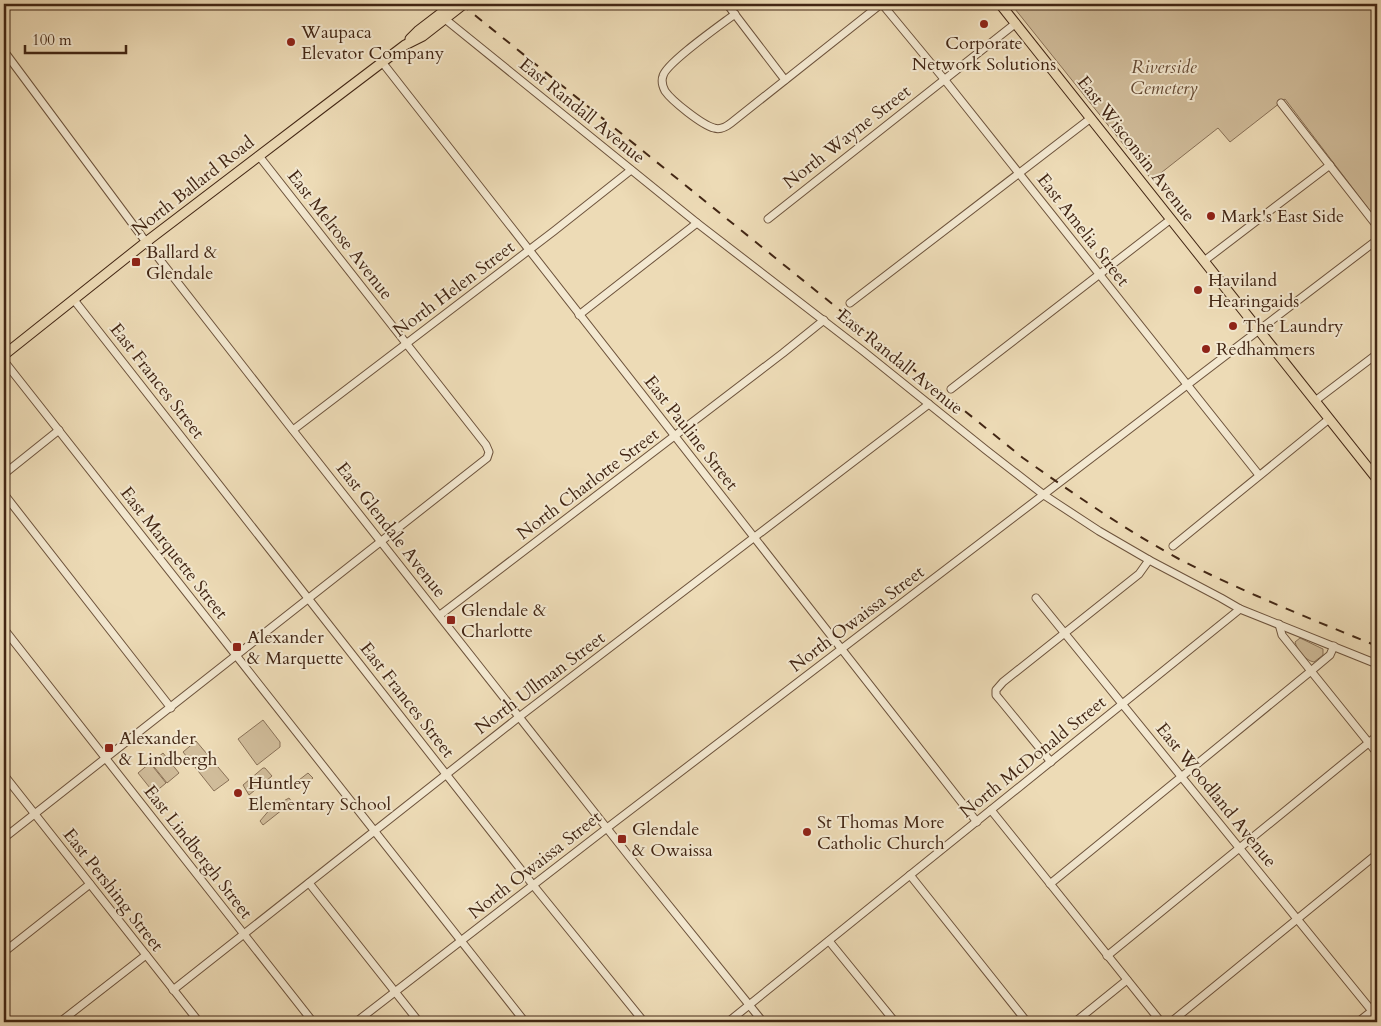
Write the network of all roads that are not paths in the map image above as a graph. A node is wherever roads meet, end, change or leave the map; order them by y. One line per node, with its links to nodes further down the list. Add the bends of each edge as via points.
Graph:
1 (453, 4): 9 (main road, North Ballard Road)
2 (464, 4): 7 (main road, North Ballard Road)
3 (727, 4): 6 (street)
4 (882, 4): 12 (street, East Amelia Street); 13 (street)
5 (1000, 4): 8 (main road, East Wisconsin Avenue)
6 (735, 14): 13 (street); 13 (street, via 670,65 662,77 664,89 699,120 720,128 731,123)
7 (445, 19): 9 (main road, North Ballard Road); 18 (street, East Randall Avenue)
8 (1016, 23): 12 (street, North Wayne Street); 15 (main road, East Wisconsin Avenue)
9 (405, 45): 11 (main road, North Ballard Road)
10 (4, 51): 25 (street, East Glendale Avenue)
11 (382, 62): 16 (main road, North Ballard Road); 26 (street, East Pauline Street)
12 (944, 79): 19 (street, East Amelia Street); 20 (street, North Wayne Street)
13 (785, 80)
14 (1281, 103): 17 (street)
15 (1091, 118): 19 (street); 21 (main road, East Wisconsin Avenue)
16 (259, 156): 25 (main road, North Ballard Road); 34 (street, East Melrose Avenue)
17 (1330, 165): 23 (street); 27 (street)
18 (631, 170): 22 (street, East Randall Avenue); 26 (street, North Helen Street)
19 (1019, 173): 28 (street, East Amelia Street); 30 (street)
20 (768, 219)
21 (1171, 219): 27 (main road, East Wisconsin Avenue); 28 (street)
22 (697, 223): 31 (street); 32 (street, East Randall Avenue)
23 (1377, 226)
24 (1377, 240): 33 (street, North Owaissa Street)
25 (146, 242): 29 (main road, North Ballard Road); 44 (street, East Glendale Avenue)
26 (528, 250): 31 (street, East Pauline Street); 34 (street, North Helen Street)
27 (1204, 260): 33 (main road, East Wisconsin Avenue)
28 (1099, 275): 38 (street, East Amelia Street); 39 (street)
29 (74, 300): 36 (main road, North Ballard Road); 55 (street, East Frances Street)
30 (850, 303)
31 (580, 315): 45 (street, East Pauline Street)
32 (824, 320): 41 (street, East Randall Avenue); 45 (street, North Charlotte Street)
33 (1258, 330): 38 (street, North Owaissa Street); 40 (main road, East Wisconsin Avenue)
34 (406, 344): 44 (street, North Helen Street); 52 (street, East Melrose Avenue, via 486,445 488,452 487,458)
35 (1377, 354): 40 (street)
36 (4, 355)
37 (4, 361): 43 (street, East Marquette Street)
38 (1187, 386): 47 (street, East Amelia Street); 50 (street, North Owaissa Street)
39 (951, 389)
40 (1315, 401): 42 (main road, East Wisconsin Avenue)
41 (929, 404): 50 (street, East Randall Avenue); 51 (street, North Ullman Street)
42 (1329, 419): 47 (street); 48 (main road, East Wisconsin Avenue)
43 (59, 430): 46 (street); 64 (street, East Marquette Street)
44 (293, 430): 52 (street, East Glendale Avenue)
45 (674, 437): 51 (street, East Pauline Street); 58 (street, North Charlotte Street)
46 (4, 474)
47 (1259, 476): 53 (street)
48 (1377, 479)
49 (4, 494): 68 (street)
50 (1044, 494): 54 (street, East Randall Avenue); 63 (street, North Owaissa Street)
51 (754, 539): 63 (street, East Pauline Street); 69 (street, North Ullman Street)
52 (381, 541): 55 (street); 58 (street, East Glendale Avenue)
53 (1173, 546)
54 (1148, 560): 57 (street, East Randall Avenue); 61 (street, via 1138,574)
55 (308, 598): 64 (street); 75 (street, East Frances Street)
56 (1036, 598): 61 (street, East Woodland Avenue)
57 (1240, 609): 59 (street, East Randall Avenue); 67 (street, North McDonald Street)
58 (440, 615): 69 (street, East Glendale Avenue)
59 (1279, 624): 62 (street, East Randall Avenue); 66 (street, via 1282,635)
60 (4, 629): 73 (street, East Lindbergh Street)
61 (1064, 633): 67 (street, East Woodland Avenue); 74 (street, via 995,692)
62 (1334, 646): 65 (street, East Randall Avenue); 66 (street, via 1330,655)
63 (841, 650): 80 (street, East Pauline Street); 81 (street, North Owaissa Street)
64 (236, 656): 68 (street); 82 (street, East Marquette Street)
65 (1377, 664)
66 (1311, 671): 71 (street); 77 (street)
67 (1122, 704): 74 (street, North McDonald Street); 77 (street, East Woodland Avenue)
68 (171, 708): 73 (street)
69 (519, 717): 75 (street, North Ullman Street); 81 (street, East Glendale Avenue)
70 (1377, 736): 71 (street)
71 (1369, 743): 72 (street); 84 (street)
72 (1377, 753)
73 (106, 759): 79 (street); 92 (street, East Lindbergh Street)
74 (1051, 762): 78 (street, North McDonald Street)
75 (447, 774): 82 (street, North Ullman Street); 90 (street, East Frances Street)
76 (4, 775): 79 (street, East Pershing Street)
77 (1182, 777): 84 (street, East Woodland Avenue); 89 (street)
78 (991, 810): 80 (street, North McDonald Street); 89 (street)
79 (34, 814): 83 (street); 88 (street, East Pershing Street)
80 (977, 822): 86 (street, North McDonald Street)
81 (607, 828): 90 (street, North Owaissa Street); 101 (street, East Glendale Avenue)
82 (375, 832): 87 (street, North Ullman Street); 94 (street, East Marquette Street)
83 (4, 838)
84 (1239, 848): 91 (street, East Woodland Avenue); 97 (street)
85 (1377, 854): 91 (street)
86 (910, 875): 93 (street, North McDonald Street); 113 (street)
87 (309, 883): 92 (street, North Ullman Street); 100 (street)
88 (90, 884): 95 (street); 96 (street, East Pershing Street)
89 (1050, 884): 97 (street)
90 (533, 885): 94 (street, North Owaissa Street); 109 (street, East Frances Street)
91 (1297, 919): 102 (street, East Woodland Avenue); 116 (street)
92 (244, 934): 99 (street, North Ullman Street); 105 (street, East Lindbergh Street)
93 (829, 941): 101 (street, North McDonald Street); 112 (street)
94 (461, 942): 100 (street, North Owaissa Street); 108 (street, East Marquette Street)
95 (4, 952)
96 (146, 955): 99 (street, East Pershing Street); 103 (street)
97 (1107, 956): 98 (street)
98 (1126, 980): 114 (street); 115 (street)
99 (173, 990): 104 (street, East Pershing Street)
100 (395, 992): 106 (street, North Owaissa Street); 107 (street)
101 (749, 1005): 110 (street, North McDonald Street); 111 (street, East Glendale Avenue)
102 (1375, 1009): 117 (street)
103 (60, 1022)
104 (199, 1022)
105 (313, 1022)
106 (356, 1022)
107 (419, 1022)
108 (525, 1022)
109 (644, 1022)
110 (728, 1022)
111 (762, 1022)
112 (895, 1022)
113 (1027, 1022)
114 (1075, 1022)
115 (1161, 1022)
116 (1171, 1022)
117 (1358, 1022)

